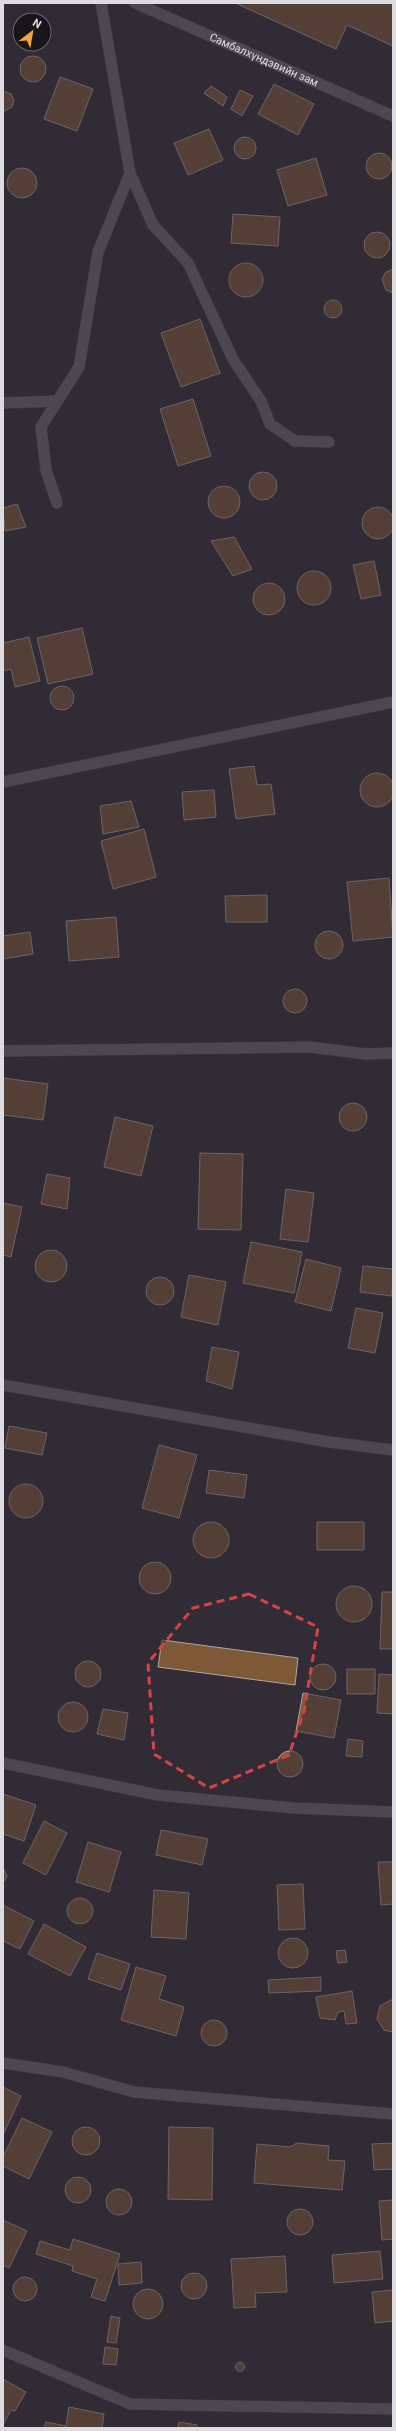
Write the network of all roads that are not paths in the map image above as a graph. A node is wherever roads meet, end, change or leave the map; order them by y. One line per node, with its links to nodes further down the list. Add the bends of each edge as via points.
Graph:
1 (101, 3): 4 (street)
2 (134, 3): 3 (street, Самбалхүндэвийн зам)
3 (393, 116)
4 (130, 173): 5 (street, via 98,252 79,367); 7 (street, via 153,225 188,263 234,361 261,401 270,424 295,440)
5 (58, 401): 6 (street); 8 (street, via 41,427 46,470)
6 (3, 403)
7 (329, 442)
8 (56, 503)
9 (393, 702): 10 (street)
10 (3, 782)
11 (3, 1051): 12 (street, via 310,1048 366,1054)
12 (393, 1053)
13 (3, 1385): 14 (street, via 329,1442)
14 (393, 1450)
15 (3, 1763): 16 (street, via 158,1794 294,1808)
16 (393, 1812)
17 (3, 2063): 18 (street, via 63,2072 134,2092)
18 (393, 2114)
19 (3, 2350): 20 (street, via 130,2404)
20 (393, 2410)

